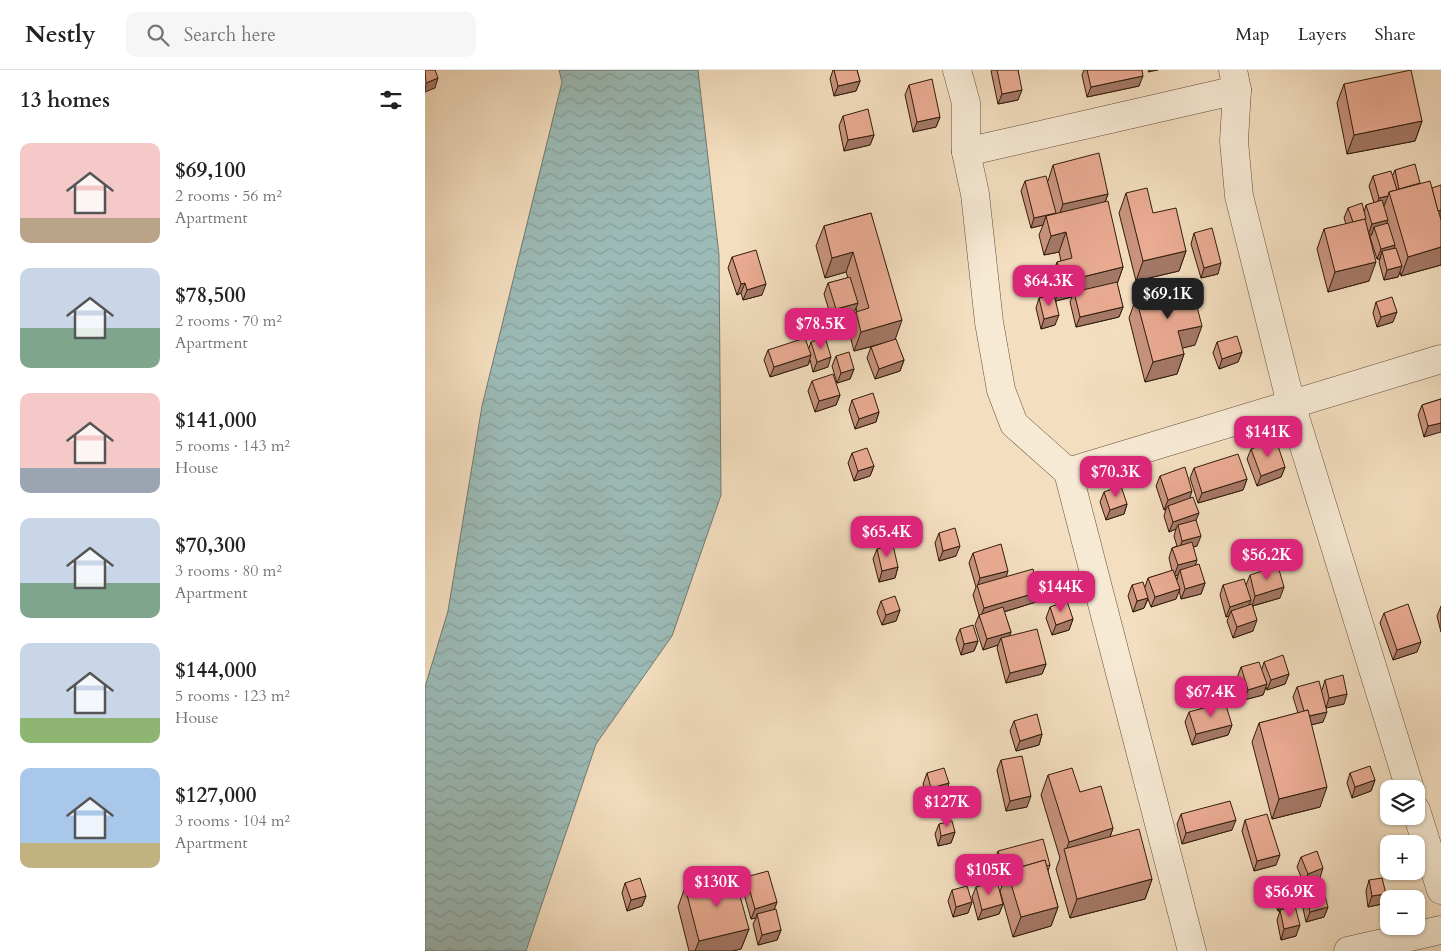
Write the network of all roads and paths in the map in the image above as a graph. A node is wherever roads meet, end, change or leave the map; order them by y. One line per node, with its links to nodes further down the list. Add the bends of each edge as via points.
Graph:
1 (957, 70): 3 (street, via 966,103)
2 (1235, 80): 3 (street); 5 (street, via 1234,141 1239,196)
3 (966, 152): 6 (street, via 975,194 989,322 1001,390 1014,424)
4 (1441, 359): 5 (street)
5 (1291, 404): 6 (street); 7 (street)
6 (1068, 472): 12 (street)
7 (1407, 780)
8 (1421, 825): 9 (street)
9 (1441, 890)
10 (1441, 930): 11 (street)
11 (1378, 948): 13 (street)
12 (1192, 951)
13 (1348, 951)

